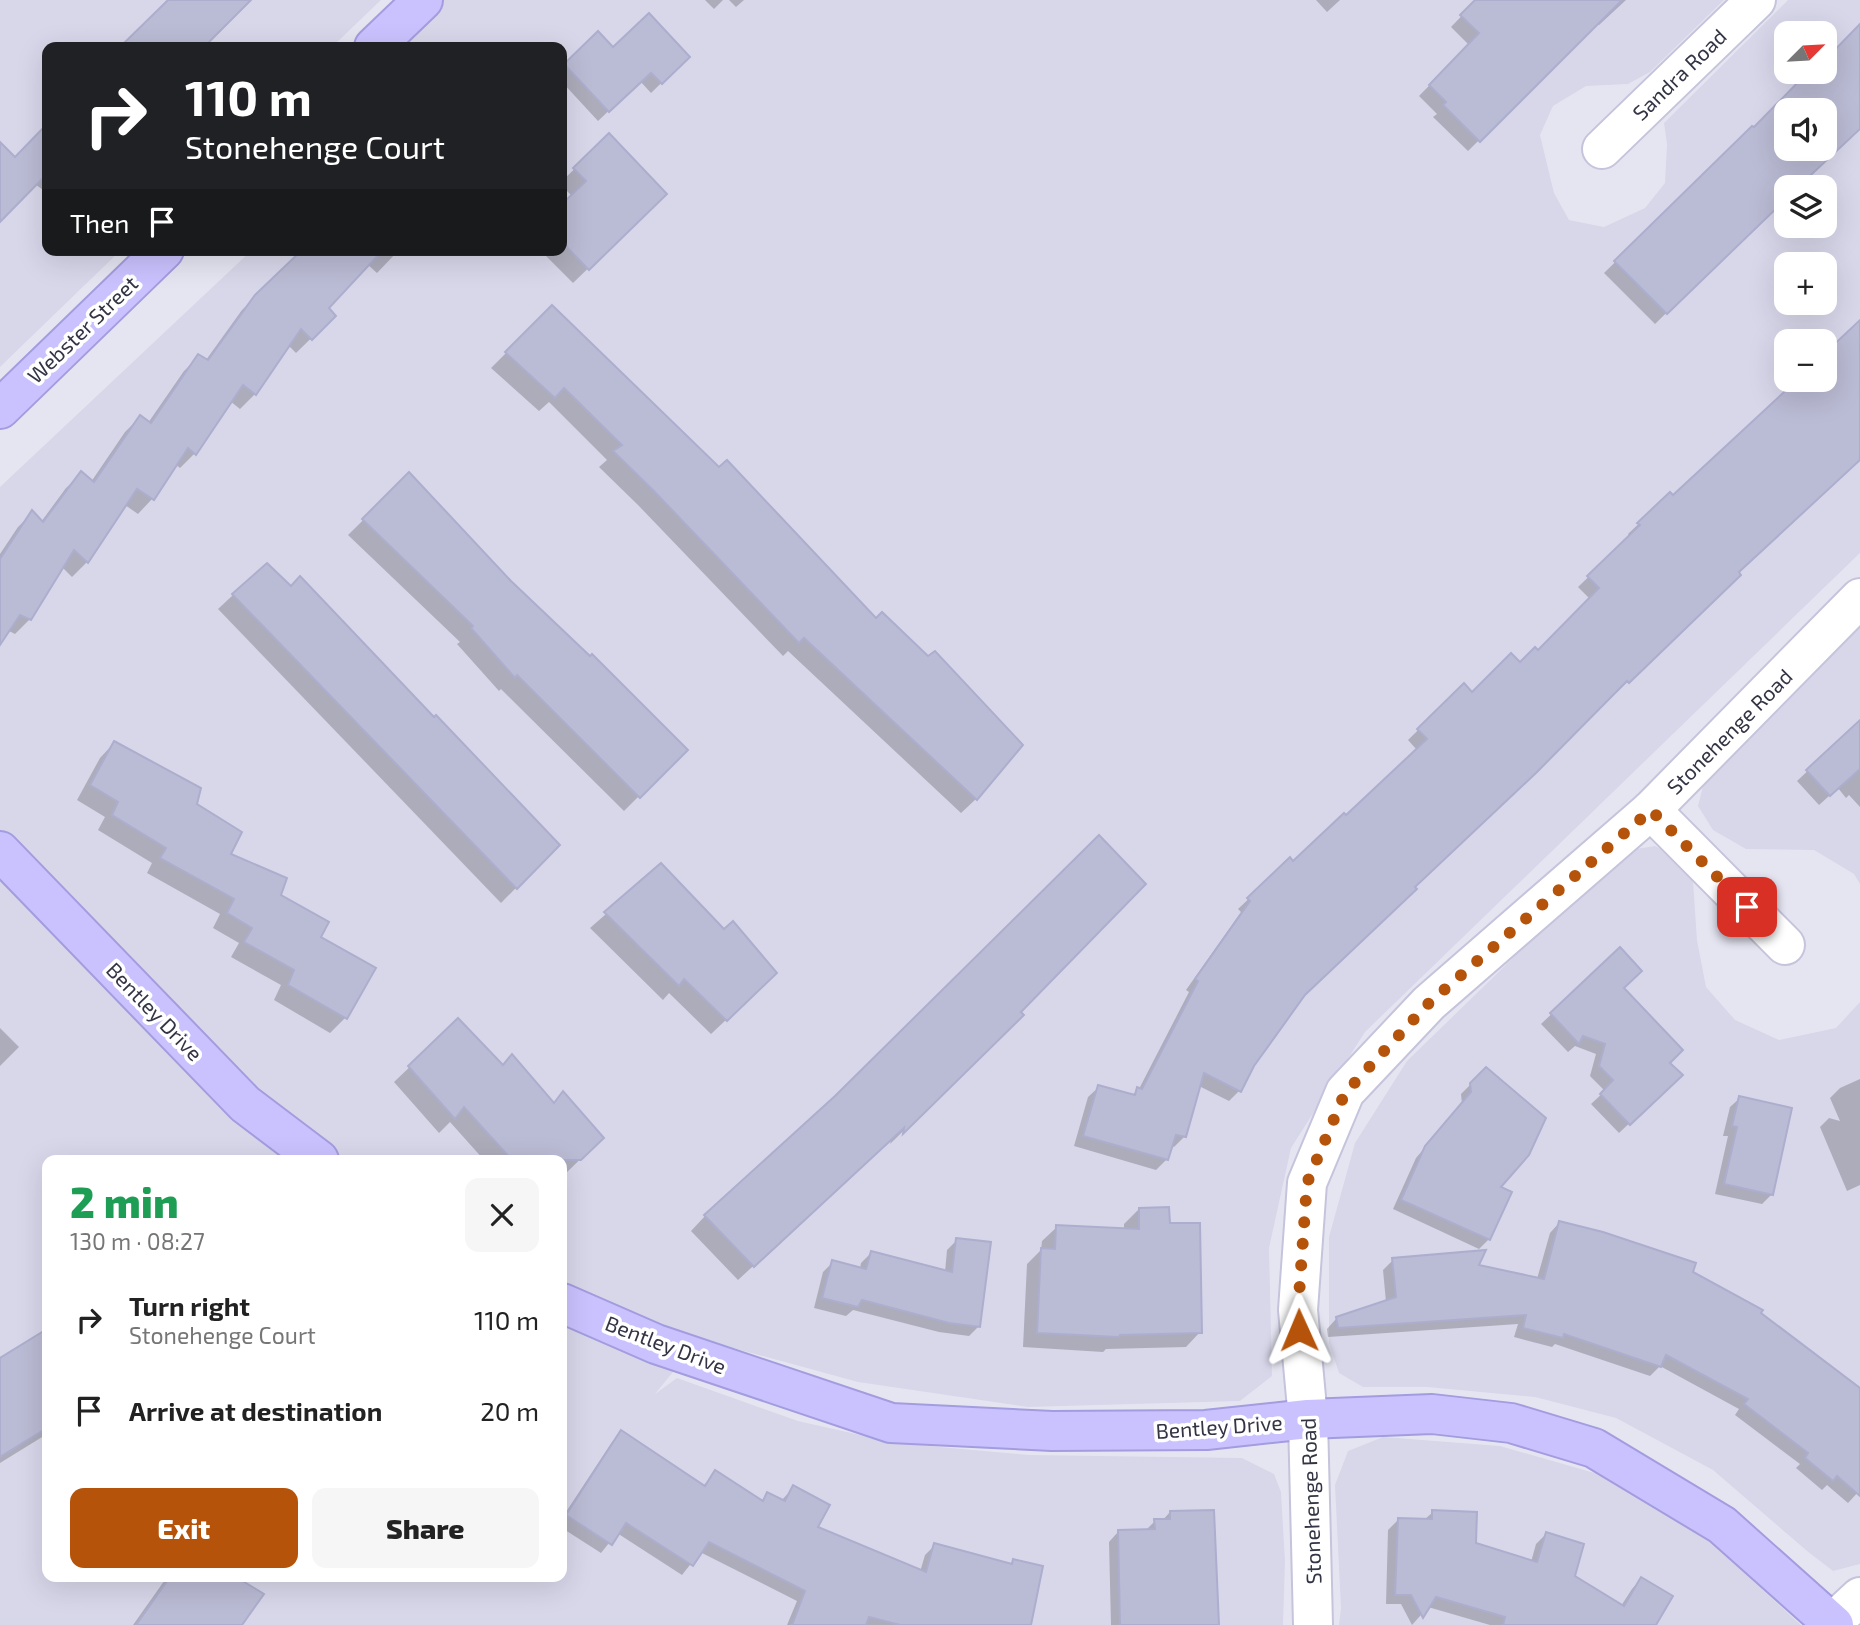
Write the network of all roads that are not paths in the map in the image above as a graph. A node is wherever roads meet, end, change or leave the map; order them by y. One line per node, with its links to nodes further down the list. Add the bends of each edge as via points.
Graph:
1 (423, 0): 3 (street)
2 (1756, 0): 4 (street, Sandra Road)
3 (379, 42)
4 (1602, 149)
5 (158, 256): 6 (street, Webster Street)
6 (0, 409)
7 (1860, 598): 8 (street, Stonehenge Road)
8 (1651, 810): 10 (street); 13 (street, Stonehenge Road, via 1429,1003 1345,1093 1307,1183 1298,1310)
9 (0, 851): 11 (street, Bentley Drive, via 245,1104)
10 (1785, 945)
11 (312, 1155)
12 (567, 1305): 13 (street, Bentley Drive, via 656,1344 891,1423 1206,1430)
13 (1308, 1419): 15 (street, Bentley Drive, via 1432,1414 1511,1423 1594,1448 1722,1525); 16 (street, Stonehenge Road)
14 (1860, 1597): 15 (street)
15 (1833, 1624)
16 (1313, 1625)

